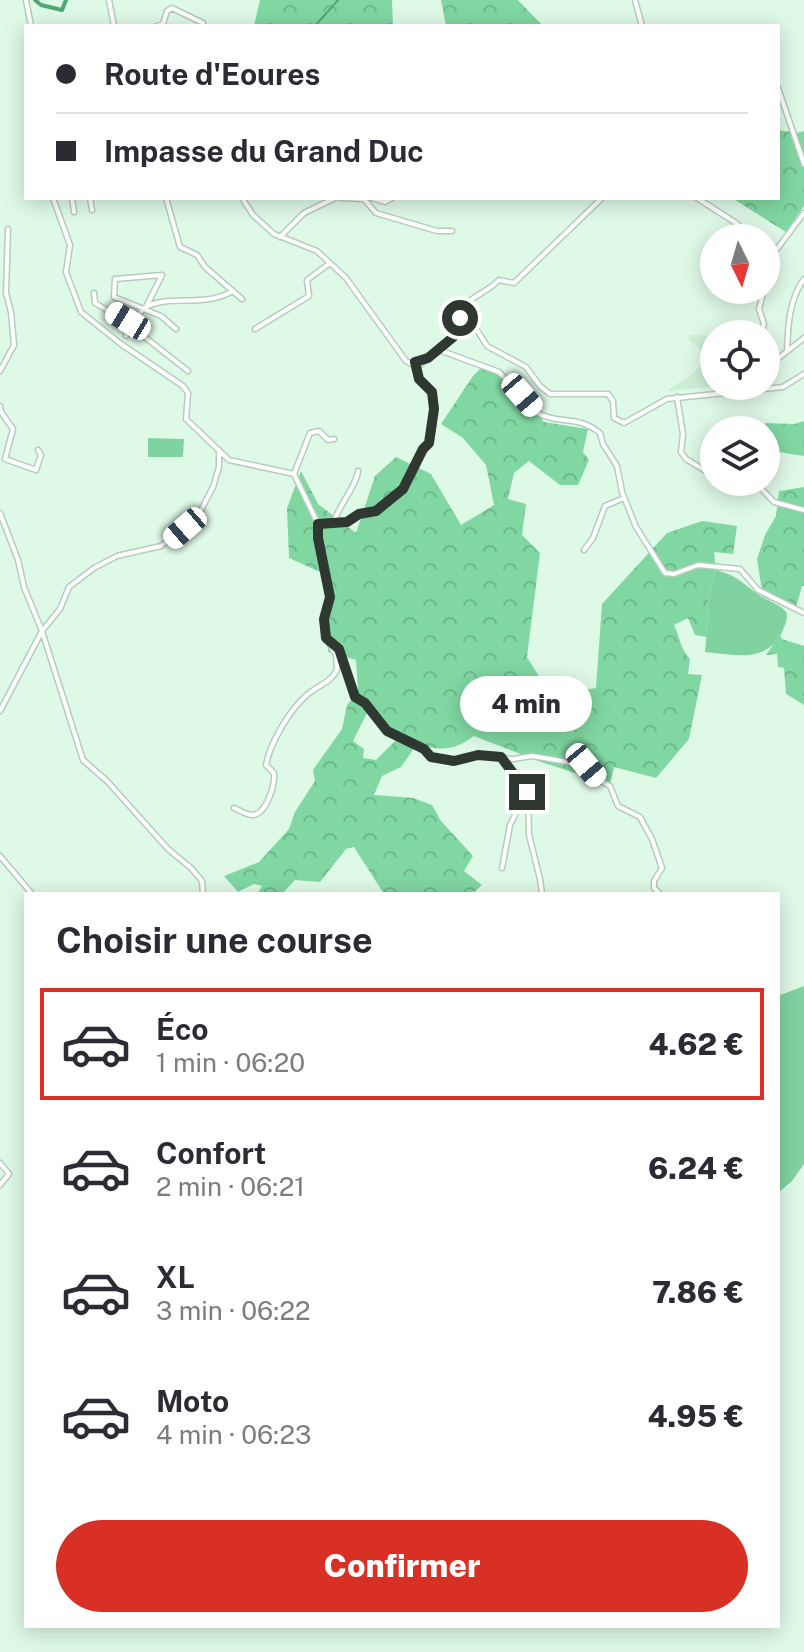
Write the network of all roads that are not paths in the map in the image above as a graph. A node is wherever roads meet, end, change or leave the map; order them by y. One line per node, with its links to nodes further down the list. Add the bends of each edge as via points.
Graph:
1 (26, 0): 5 (street)
2 (109, 0): 6 (street)
3 (635, 0): 8 (street)
4 (203, 23): 7 (street, via 172,8)
5 (31, 24)
6 (114, 24)
7 (163, 24)
8 (641, 24)
9 (780, 94): 10 (street)
10 (804, 164)
11 (54, 200): 39 (street, via 69,242 66,272 78,306)
12 (72, 200): 21 (street)
13 (90, 200): 20 (street)
14 (167, 200): 32 (street, via 180,247 197,255)
15 (243, 200): 26 (street)
16 (333, 200): 26 (street, via 304,213)
17 (366, 200): 25 (street, via 376,213)
18 (600, 200): 37 (street, via 514,283 499,280 467,301 460,312)
19 (700, 200): 23 (street)
20 (92, 210)
21 (74, 212)
22 (804, 213): 27 (street)
23 (737, 224)
24 (8, 229): 44 (street, via 6,293 14,345)
25 (452, 231)
26 (280, 237): 28 (street, via 317,251)
27 (780, 241)
28 (330, 263): 36 (street, via 307,280 309,296); 43 (street)
29 (804, 279): 41 (street, via 790,312)
30 (231, 292): 33 (street)
31 (94, 293): 34 (street, via 95,303)
32 (242, 299)
33 (145, 308): 33 (street, via 114,297 115,279 162,275); 34 (street); 35 (street)
34 (132, 327): 39 (street); 45 (street)
35 (176, 329)
36 (255, 329)
37 (463, 329): 40 (street); 49 (street, via 477,330 487,346 526,367 550,394 608,394 620,423)
38 (804, 338): 41 (street)
39 (122, 343): 53 (street, via 186,390 186,419)
40 (438, 350): 43 (street); 58 (street, via 499,372 545,417 573,419 600,433 617,466)
41 (787, 351): 42 (street)
42 (780, 357)
43 (415, 364): 61 (street, via 419,379 432,392 429,443 399,494 376,511)
44 (0, 371)
45 (188, 371)
46 (804, 374): 47 (street)
47 (780, 387)
48 (700, 393): 49 (street)
49 (677, 397): 54 (street, via 681,452)
50 (0, 406): 52 (street, via 13,429 5,459 36,470)
51 (334, 439): 56 (street, via 319,431 310,433)
52 (38, 450)
53 (219, 450): 56 (street, via 235,462); 65 (street, via 213,487 199,514 161,546 117,556 94,568 69,587)
54 (700, 468)
55 (358, 471): 61 (street)
56 (294, 474): 62 (street)
57 (768, 496): 59 (street)
58 (624, 498): 63 (street, via 605,506); 64 (street, via 665,573 698,565 740,569 758,590)
59 (804, 510)
60 (0, 513): 65 (street)
61 (334, 523): 62 (street)
62 (318, 524): 66 (street, via 330,597 324,619)
63 (584, 550)
64 (804, 613)
65 (42, 631): 67 (street); 74 (street, via 83,760 191,868 202,881)
66 (330, 643): 68 (street, via 339,649 355,697 394,736 431,757); 70 (street, via 337,670 307,695 271,744 266,765 274,773 272,793 255,815)
67 (0, 711)
68 (501, 757): 69 (street); 76 (street, via 586,765 610,786 616,804 640,817 662,868 654,881)
69 (521, 784): 72 (street); 75 (street, via 528,795 529,835)
70 (234, 808)
71 (0, 856): 73 (street)
72 (502, 868)
73 (30, 892)
74 (203, 892)
75 (542, 892)
76 (658, 892)
77 (0, 1163): 78 (street, via 9,1174)
78 (0, 1185)

